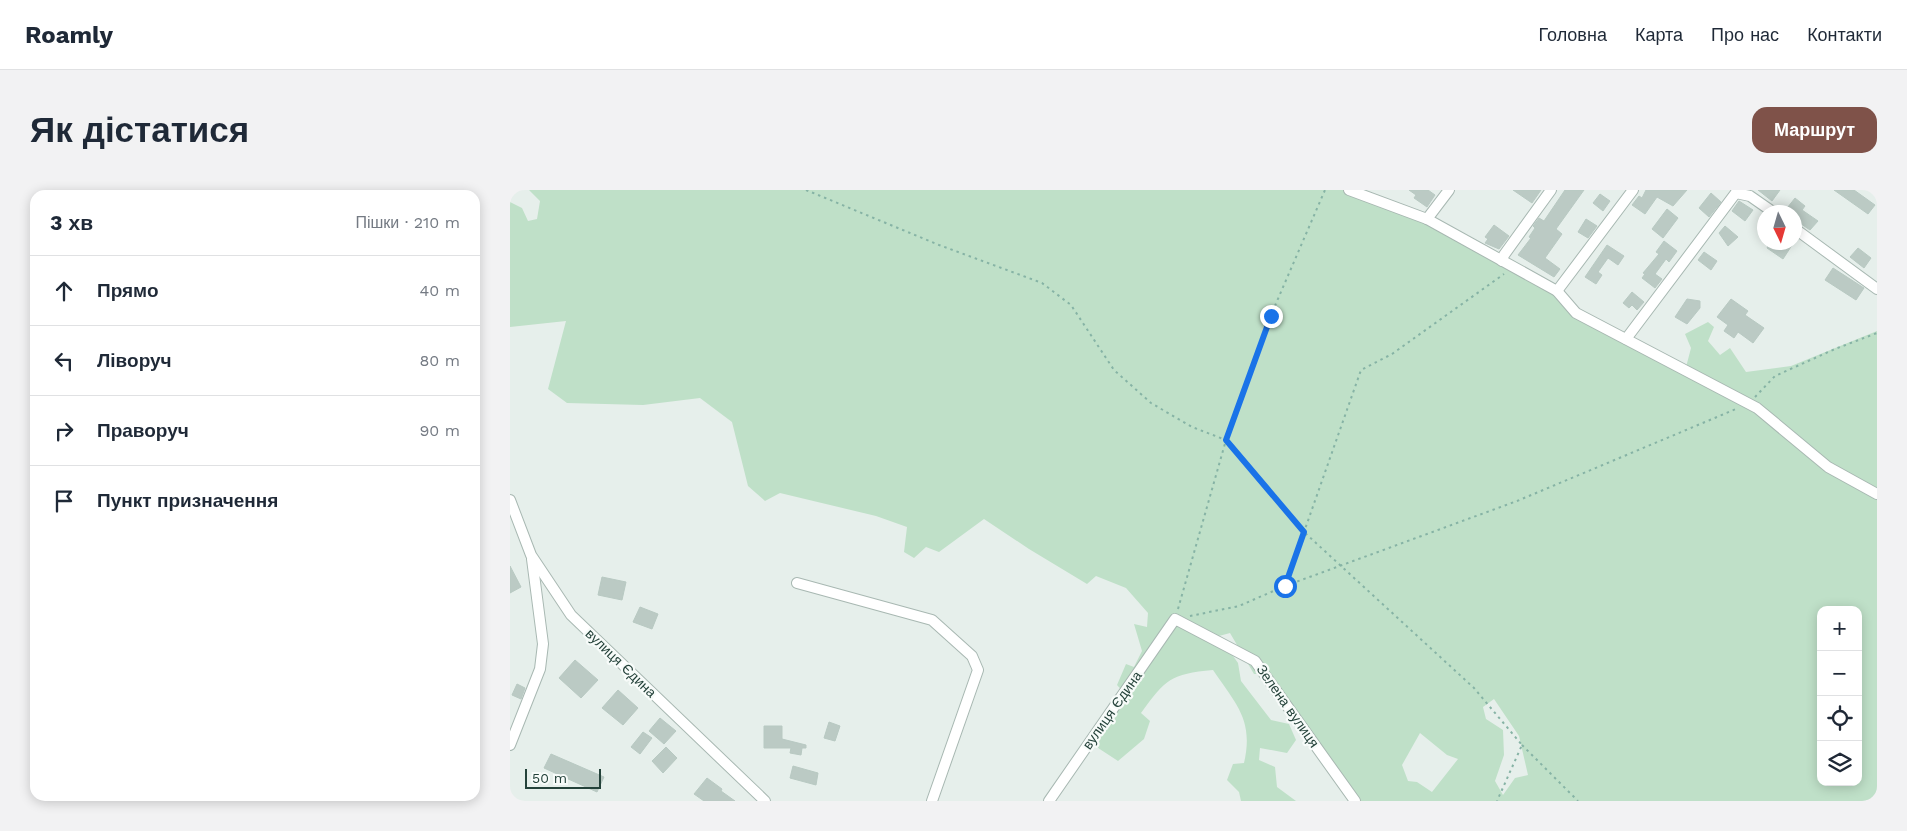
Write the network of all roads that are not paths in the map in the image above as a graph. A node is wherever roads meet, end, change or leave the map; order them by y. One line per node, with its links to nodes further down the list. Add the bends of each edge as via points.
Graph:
1 (1349, 190): 7 (street)
2 (1449, 190): 7 (street)
3 (1551, 190): 9 (street)
4 (1633, 190): 11 (street)
5 (1737, 191): 6 (street); 12 (street)
6 (1763, 205)
7 (1428, 220): 9 (street)
8 (1802, 234): 10 (street)
9 (1502, 260): 11 (street)
10 (1877, 288)
11 (1556, 291): 12 (street, via 1576,313)
12 (1626, 339): 13 (street, via 1758,408 1828,467)
13 (1877, 494)
14 (510, 500): 15 (street, вулиця Єдина)
15 (531, 555): 18 (street, via 543,644 540,669); 19 (street, вулиця Єдина, via 571,614)
16 (797, 583): 20 (street, via 932,620 972,656 978,670)
17 (1175, 619): 21 (street, вулиця Єдина); 22 (street, Зелена вулиця, via 1255,661)
18 (510, 745)
19 (765, 801)
20 (932, 801)
21 (1049, 801)
22 (1355, 801)

